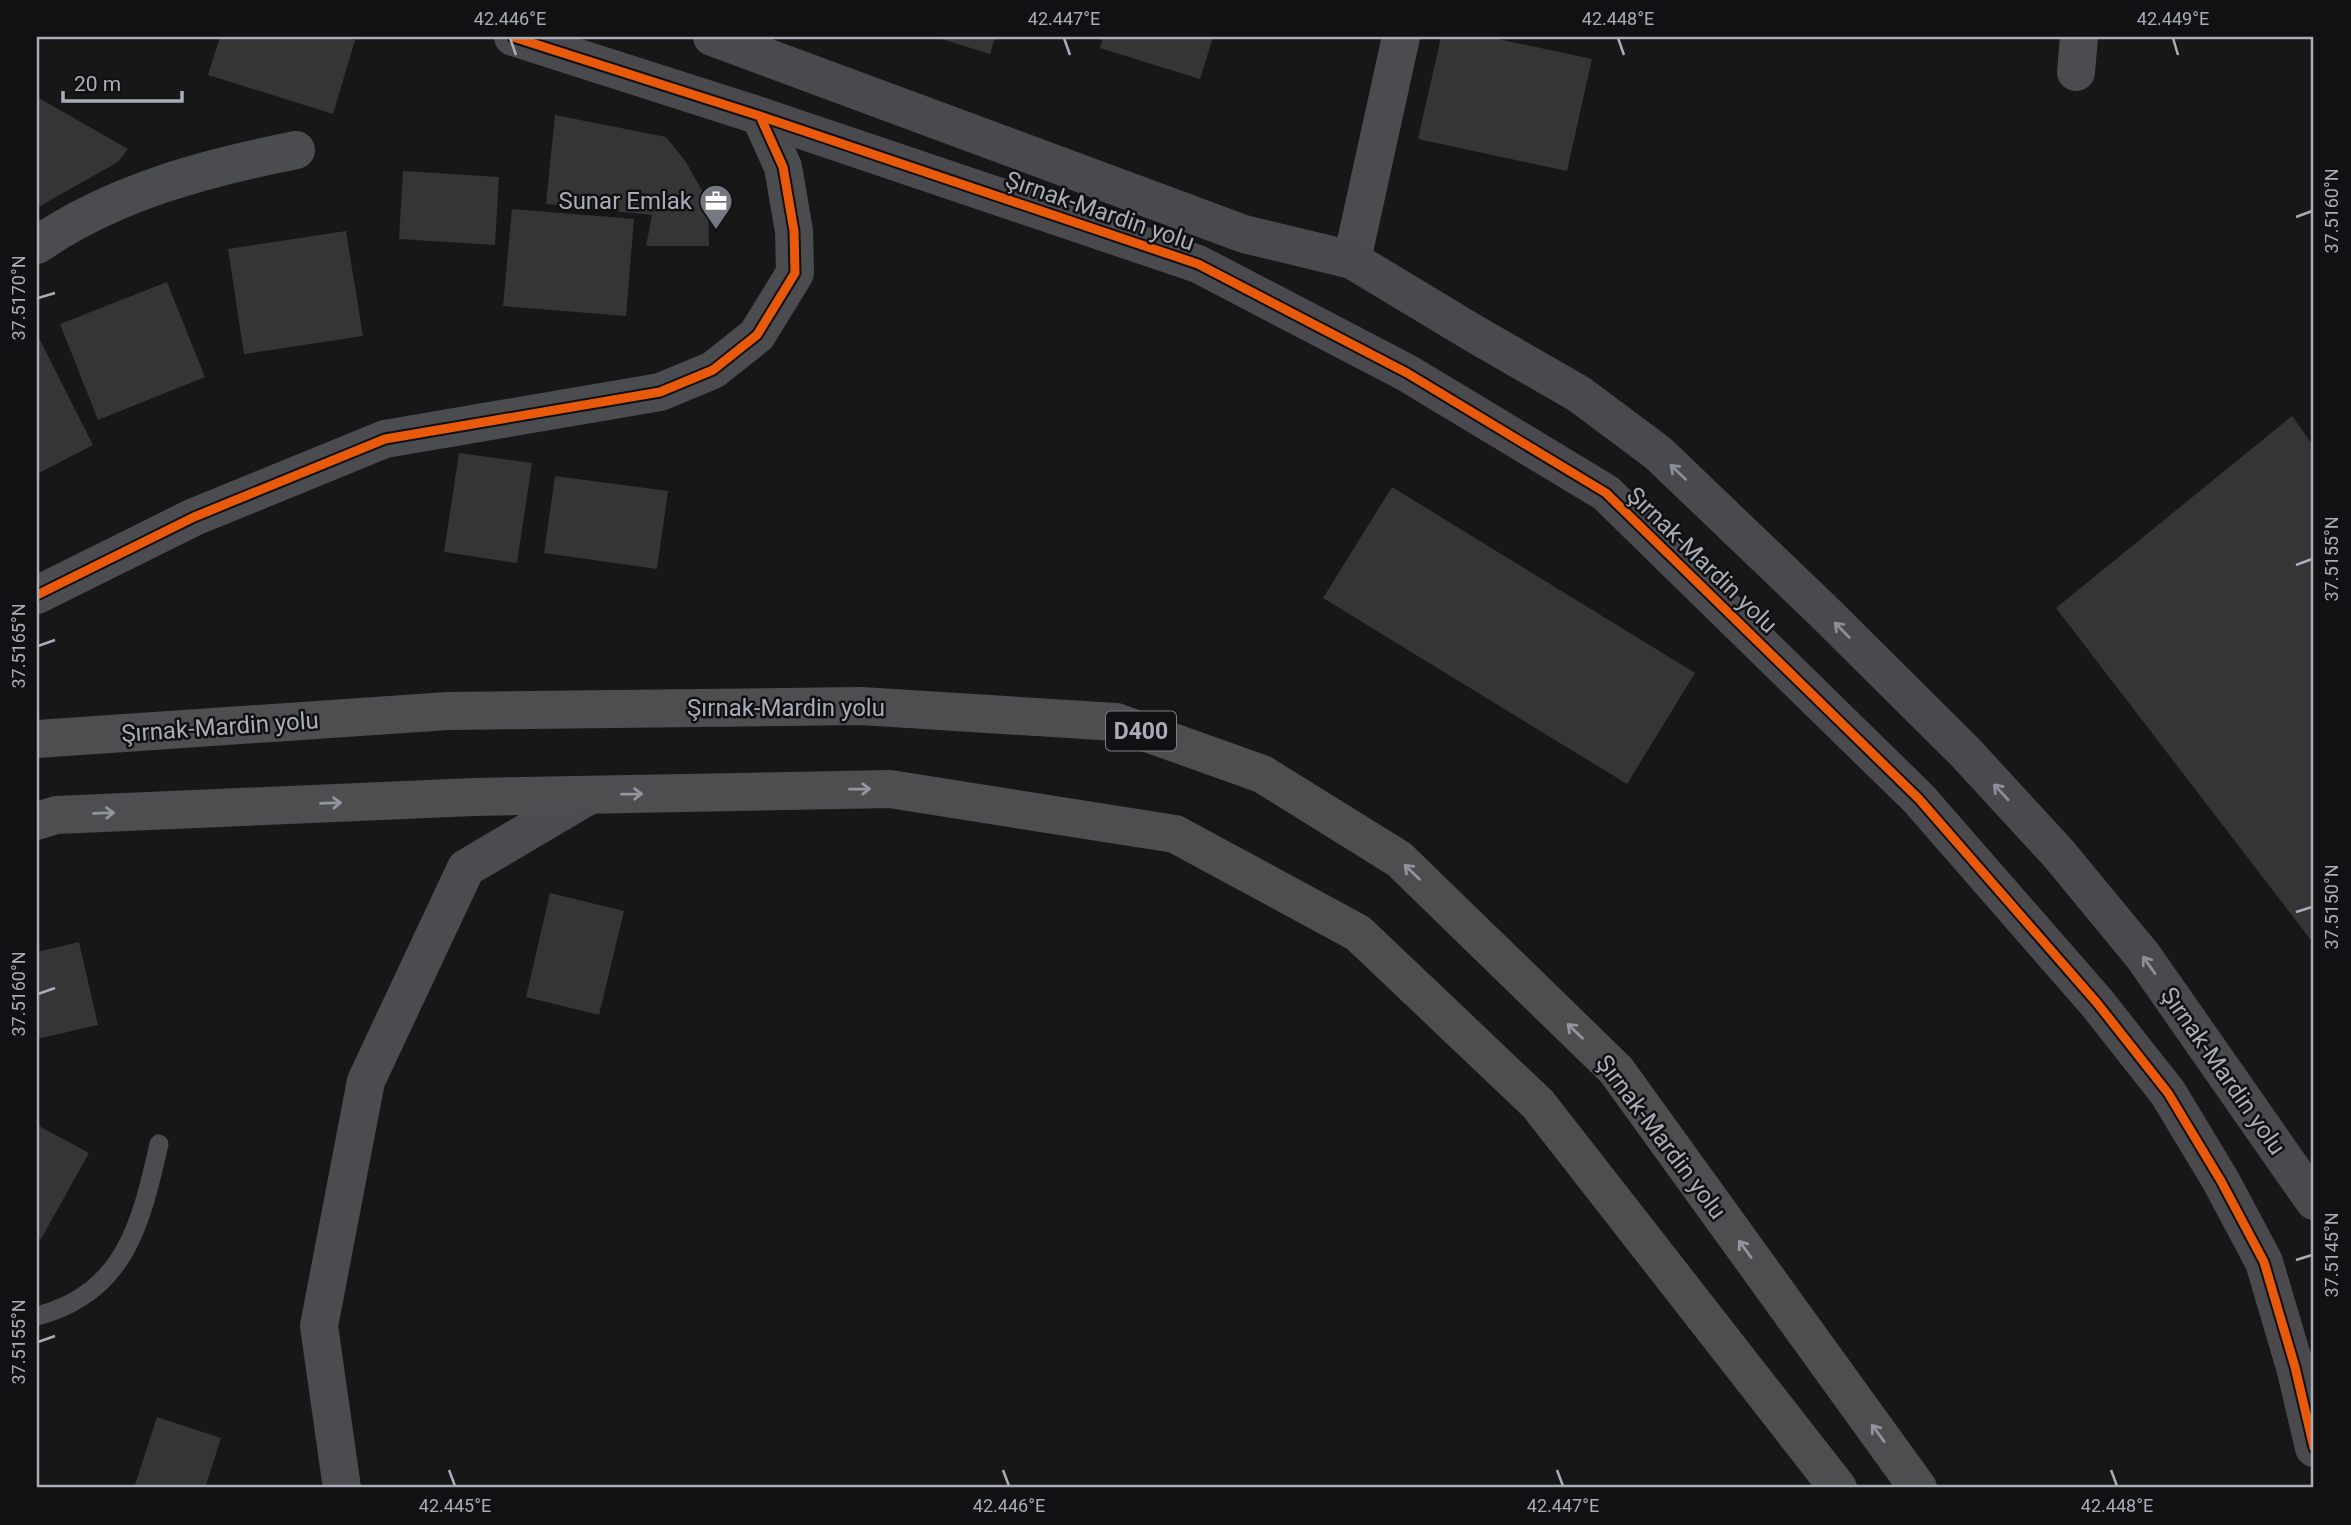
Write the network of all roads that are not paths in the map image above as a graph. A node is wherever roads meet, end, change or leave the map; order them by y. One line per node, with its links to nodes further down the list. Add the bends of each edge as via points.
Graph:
1 (513, 37): 4 (street, Şırnak-Mardin yolu)
2 (712, 37): 7 (street, Şırnak-Mardin yolu, via 1244,234)
3 (1401, 37): 7 (street)
4 (760, 116): 8 (street, via 783,167 796,274 757,335 713,370 660,392 385,439 194,517); 15 (street, Şırnak-Mardin yolu, via 1198,264 1407,373 1606,493 1919,799 2097,1003 2168,1093 2264,1262)
5 (296, 150): 6 (street, via 166,183 64,226)
6 (37, 245)
7 (1352, 260): 13 (street, Şırnak-Mardin yolu, one-way to 7, via 2143,956 2058,853 1965,752 1821,609 1658,453 1580,394)
8 (37, 595)
9 (37, 740): 18 (highway, Şırnak-Mardin yolu / D400, one-way to 9, via 1616,1070 1399,859 1262,774 1116,722 861,706 449,711)
10 (590, 795): 11 (highway, one-way to 10, via 70,814); 16 (street, via 466,867 366,1081 319,1326); 17 (highway, one-way to 17, via 890,789 1175,834 1359,933 1538,1104)
11 (37, 821)
12 (159, 1144): 14 (lane, via 136,1229 112,1271 88,1295 61,1310)
13 (2314, 1201)
14 (37, 1316)
15 (2314, 1448)
16 (342, 1488)
17 (1838, 1488)
18 (1918, 1488)

